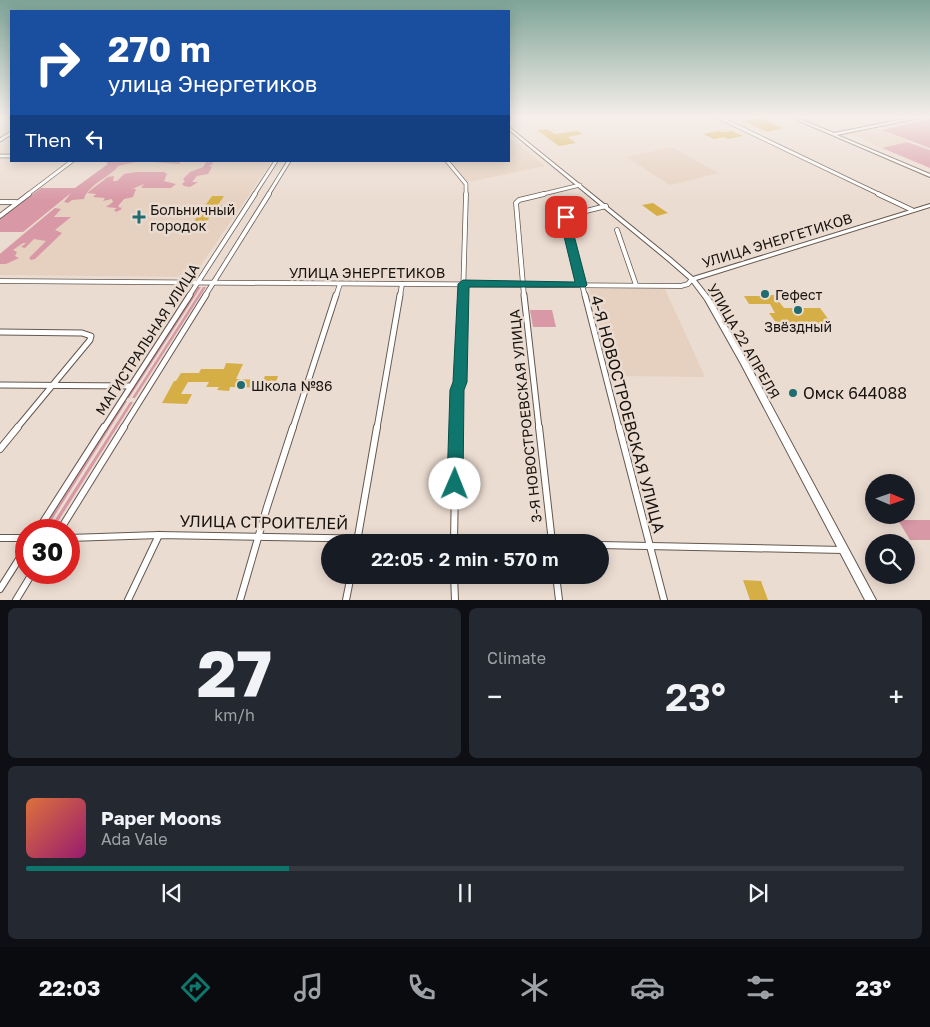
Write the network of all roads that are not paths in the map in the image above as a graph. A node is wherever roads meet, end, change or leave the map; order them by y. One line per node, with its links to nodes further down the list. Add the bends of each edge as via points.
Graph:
1 (530, 145): 9 (main road, УЛИЦА 22 АПРЕЛЯ)
2 (776, 145): 14 (street)
3 (857, 145): 8 (main road)
4 (71, 162): 11 (street)
5 (275, 162): 19 (street, МАГИСТРАЛЬНАЯ УЛИЦА)
6 (288, 162): 20 (street, МАГИСТРАЛЬНАЯ УЛИЦА)
7 (448, 162): 23 (street, via 466,184)
8 (930, 176)
9 (580, 185): 13 (main road, УЛИЦА 22 АПРЕЛЯ); 24 (street, 3-Я НОВОСТРОЕВСКАЯ УЛИЦА, via 517,201)
10 (0, 202): 11 (street)
11 (18, 202): 15 (street)
12 (930, 205): 14 (main road, УЛИЦА ЭНЕРГЕТИКОВ)
13 (606, 206): 17 (main road, УЛИЦА 22 АПРЕЛЯ); 25 (street, 4-Я НОВОСТРОЕВСКАЯ УЛИЦА, via 570,215 565,220)
14 (912, 210): 17 (main road, УЛИЦА ЭНЕРГЕТИКОВ)
15 (2, 213)
16 (618, 230): 26 (street)
17 (692, 279): 26 (street, УЛИЦА ЭНЕРГЕТИКОВ, via 681,286); 45 (main road, УЛИЦА 22 АПРЕЛЯ, via 708,299 745,364)
18 (0, 281): 19 (street, УЛИЦА ЭНЕРГЕТИКОВ)
19 (198, 282): 20 (street, УЛИЦА ЭНЕРГЕТИКОВ); 30 (street, МАГИСТРАЛЬНАЯ УЛИЦА)
20 (213, 282): 21 (street, УЛИЦА ЭНЕРГЕТИКОВ); 33 (street, МАГИСТРАЛЬНАЯ УЛИЦА)
21 (340, 284): 22 (street, УЛИЦА ЭНЕРГЕТИКОВ); 38 (street)
22 (402, 284): 23 (street, УЛИЦА ЭНЕРГЕТИКОВ); 35 (street)
23 (463, 284): 24 (street, УЛИЦА ЭНЕРГЕТИКОВ); 36 (street)
24 (524, 284): 25 (street, УЛИЦА ЭНЕРГЕТИКОВ); 37 (street, 3-Я НОВОСТРОЕВСКАЯ УЛИЦА)
25 (581, 285): 26 (street, УЛИЦА ЭНЕРГЕТИКОВ); 44 (street, 4-Я НОВОСТРОЕВСКАЯ УЛИЦА)
26 (636, 285)
27 (0, 332): 28 (street, via 88,333 90,340)
28 (53, 385): 29 (street); 30 (street); 31 (street)
29 (0, 386)
30 (130, 386): 32 (street, МАГИСТРАЛЬНАЯ УЛИЦА)
31 (0, 449)
32 (45, 519)
33 (67, 519)
34 (159, 534): 38 (street, УЛИЦА СТРОИТЕЛЕЙ); 41 (street, УЛИЦА СТРОИТЕЛЕЙ); 53 (street)
35 (358, 534)
36 (454, 534)
37 (550, 534)
38 (259, 536): 42 (street, УЛИЦА СТРОИТЕЛЕЙ); 54 (street)
39 (0, 538): 40 (street)
40 (15, 538)
41 (80, 538)
42 (321, 539)
43 (609, 545): 44 (street)
44 (650, 546): 45 (street); 58 (street, 4-Я НОВОСТРОЕВСКАЯ УЛИЦА)
45 (844, 550): 59 (main road, УЛИЦА 22 АПРЕЛЯ)
46 (15, 565): 51 (street)
47 (26, 584): 52 (street)
48 (349, 584): 55 (street)
49 (454, 584): 56 (street)
50 (557, 584): 57 (street)
51 (0, 589)
52 (16, 600)
53 (128, 600)
54 (240, 600)
55 (346, 600)
56 (455, 600)
57 (559, 600)
58 (664, 600)
59 (871, 600)

